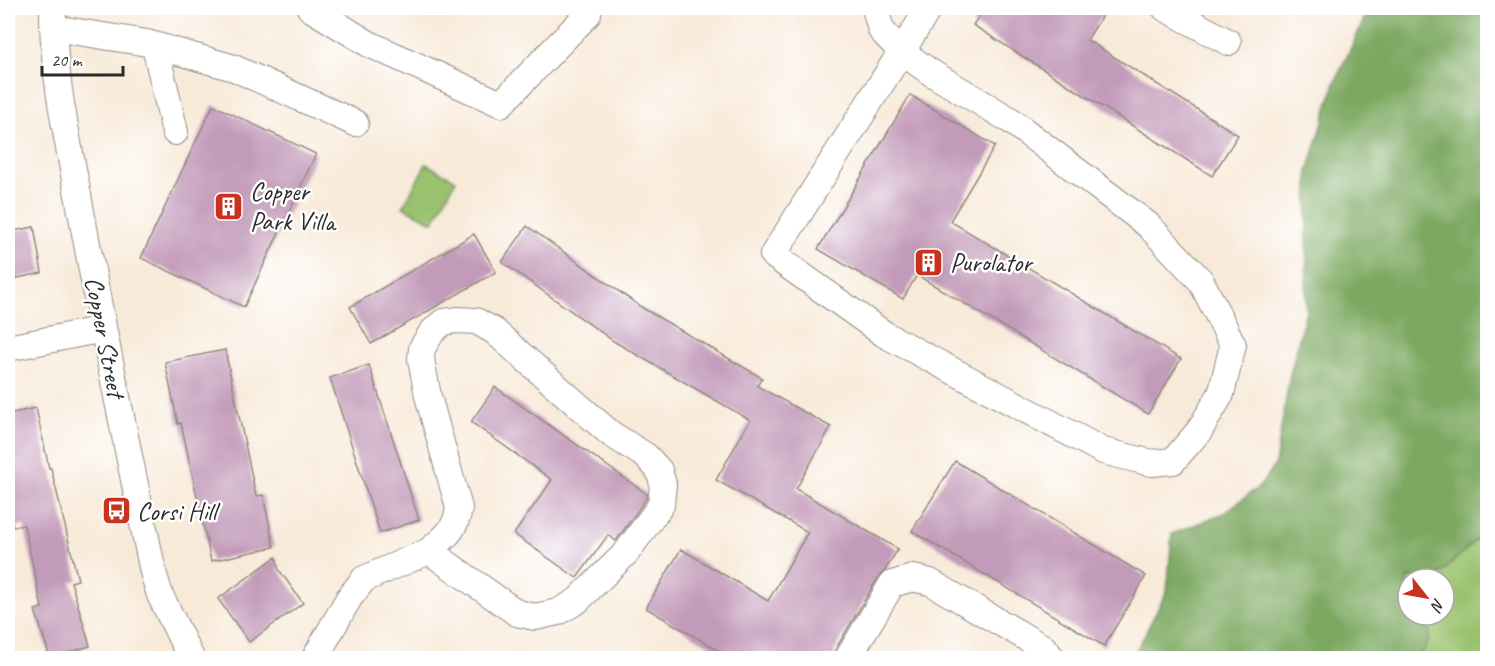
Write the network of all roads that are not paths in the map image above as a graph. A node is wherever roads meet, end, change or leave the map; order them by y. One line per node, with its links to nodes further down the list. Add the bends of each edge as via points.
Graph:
1 (309, 8): 2 (street, via 369,44 501,104 588,14)
2 (581, 8)
3 (875, 8): 9 (street, via 881,30)
4 (928, 8): 9 (street)
5 (1165, 8): 7 (street)
6 (53, 18): 8 (street); 12 (street, Copper Street, via 63,114)
7 (1228, 42)
8 (155, 46): 10 (street, via 234,68); 11 (street)
9 (901, 51): 9 (street, via 1010,120 1148,225 1201,281 1233,345 1221,394 1199,431 1173,461 1152,463 1103,451 884,334 773,255)
10 (355, 123)
11 (175, 132)
12 (103, 329): 13 (street); 15 (street, Copper Street, via 153,572 164,605)
13 (8, 348)
14 (429, 551): 14 (street, via 517,613 536,617 558,612 577,601 626,553 661,505 663,484 659,470 646,456 611,434 494,331 476,321 443,322 422,348 421,359 459,508 458,521 451,532); 16 (street, via 364,579)
15 (191, 658)
16 (315, 658)
17 (849, 658): 18 (street, via 892,584 913,578 930,582 1044,648)
18 (1052, 658)

